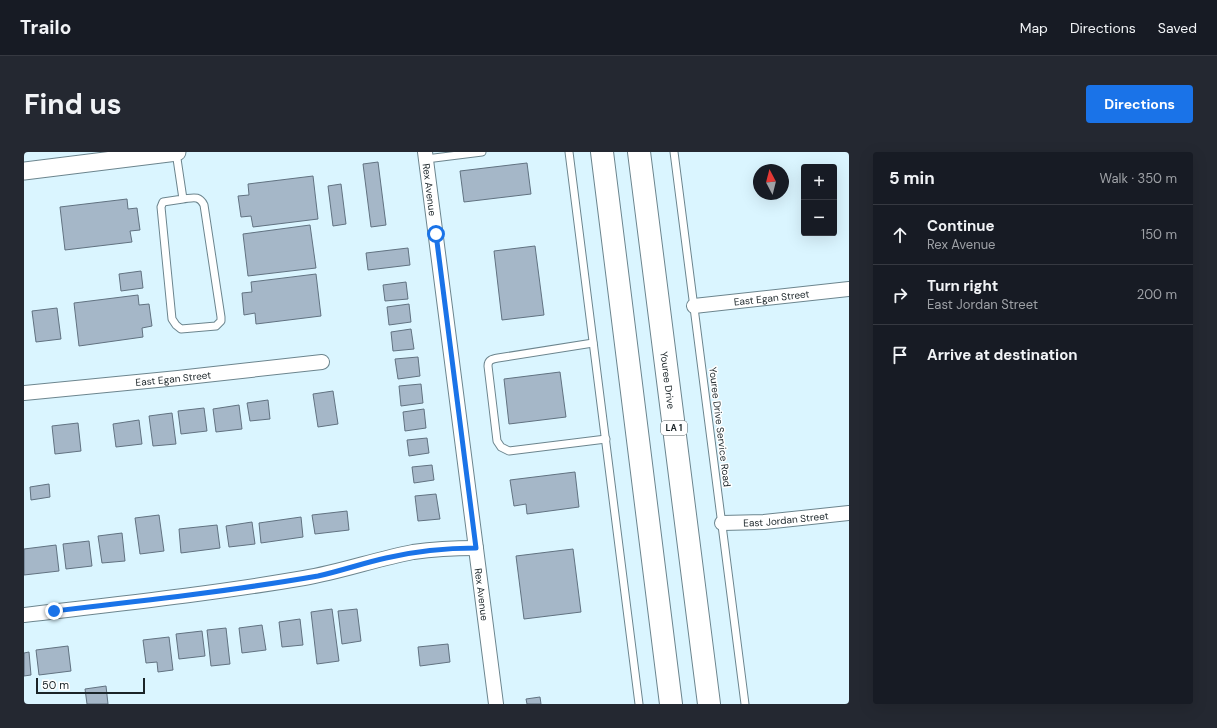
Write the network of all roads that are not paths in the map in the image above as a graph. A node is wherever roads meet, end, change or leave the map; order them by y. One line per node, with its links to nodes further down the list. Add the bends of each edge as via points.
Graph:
1 (176, 152): 8 (street); 9 (lane)
2 (482, 152): 7 (lane)
3 (569, 152): 12 (lane)
4 (602, 152): 22 (main road)
5 (639, 152): 23 (main road, Youree Drive / LA 1)
6 (674, 152): 11 (lane, Youree Drive Service Road)
7 (425, 156): 18 (street, Rex Avenue)
8 (24, 171)
9 (183, 199): 9 (lane, via 198,198 204,205 221,317 216,326 181,329 172,320 161,207 166,200)
10 (849, 289): 11 (street, East Egan Street)
11 (694, 306): 17 (lane, Youree Drive Service Road)
12 (593, 343): 15 (lane); 15 (lane, via 488,362 497,440 501,447 509,451)
13 (322, 362): 14 (street, East Egan Street)
14 (24, 394)
15 (606, 440): 21 (lane)
16 (849, 513): 17 (street, East Jordan Street)
17 (722, 524): 24 (lane, Youree Drive Service Road)
18 (476, 548): 19 (street, via 413,552 320,575 248,587); 20 (street, Rex Avenue)
19 (24, 615)
20 (496, 704)
21 (639, 704)
22 (671, 704)
23 (709, 704)
24 (744, 704)

